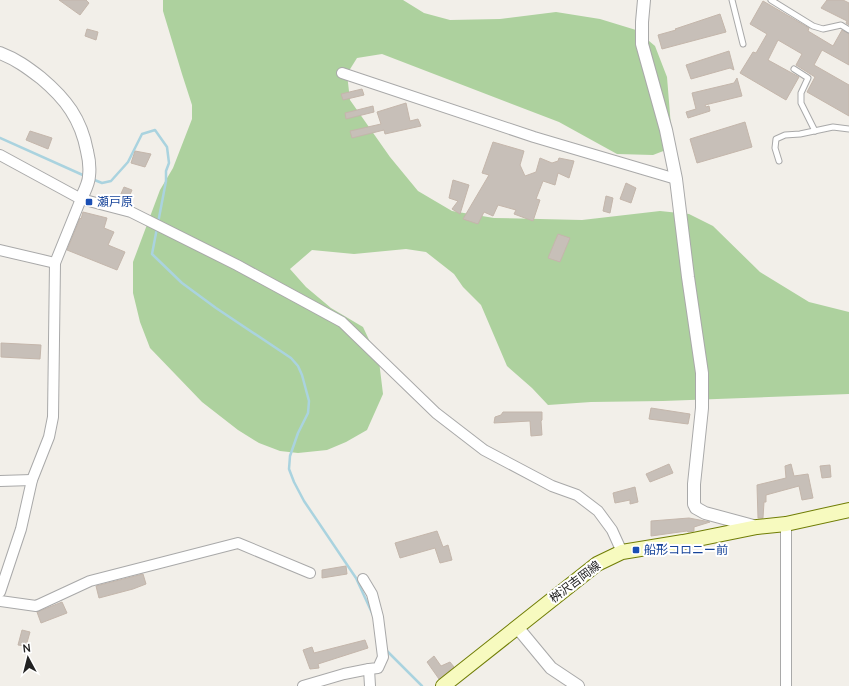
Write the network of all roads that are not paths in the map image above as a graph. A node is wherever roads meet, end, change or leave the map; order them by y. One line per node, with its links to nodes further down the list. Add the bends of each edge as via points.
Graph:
1 (644, 0): 13 (street, via 642,44 666,130)
2 (732, 0): 5 (lane)
3 (771, 0): 4 (lane, via 812,26 823,29 841,25)
4 (849, 30)
5 (743, 44)
6 (0, 53): 14 (street, via 16,60 62,97 78,121 89,158 88,180)
7 (794, 69): 10 (lane, via 808,78 800,93)
8 (342, 73): 13 (street, via 534,137)
9 (849, 129): 10 (lane, via 834,127)
10 (815, 131): 12 (lane, via 785,135 776,139 775,148)
11 (0, 155): 14 (street)
12 (779, 162)
13 (676, 179): 21 (street, via 702,373 702,408 694,504 705,513)
14 (81, 199): 16 (street); 22 (street, via 131,212 237,265 342,322 436,413 484,450 552,486 577,495 598,512 612,530)
15 (0, 250): 16 (street)
16 (55, 263): 17 (street, via 53,417 50,437)
17 (32, 480): 18 (street); 25 (street, via 21,530)
18 (0, 481)
19 (849, 510): 20 (main road, 桝沢吉岡線)
20 (786, 524): 21 (main road, 桝沢吉岡線); 33 (street)
21 (757, 527): 22 (main road, 桝沢吉岡線)
22 (622, 552): 27 (main road, 桝沢吉岡線, via 597,564)
23 (310, 573): 26 (street, via 238,543 90,581 36,606)
24 (363, 579): 28 (street, via 372,594 378,617 383,657 378,668)
25 (0, 592)
26 (0, 601)
27 (517, 627): 31 (main road, 桝沢吉岡線); 32 (street, via 551,668)
28 (369, 668): 29 (street); 30 (street)
29 (303, 686)
30 (370, 686)
31 (443, 686)
32 (578, 686)
33 (786, 686)

